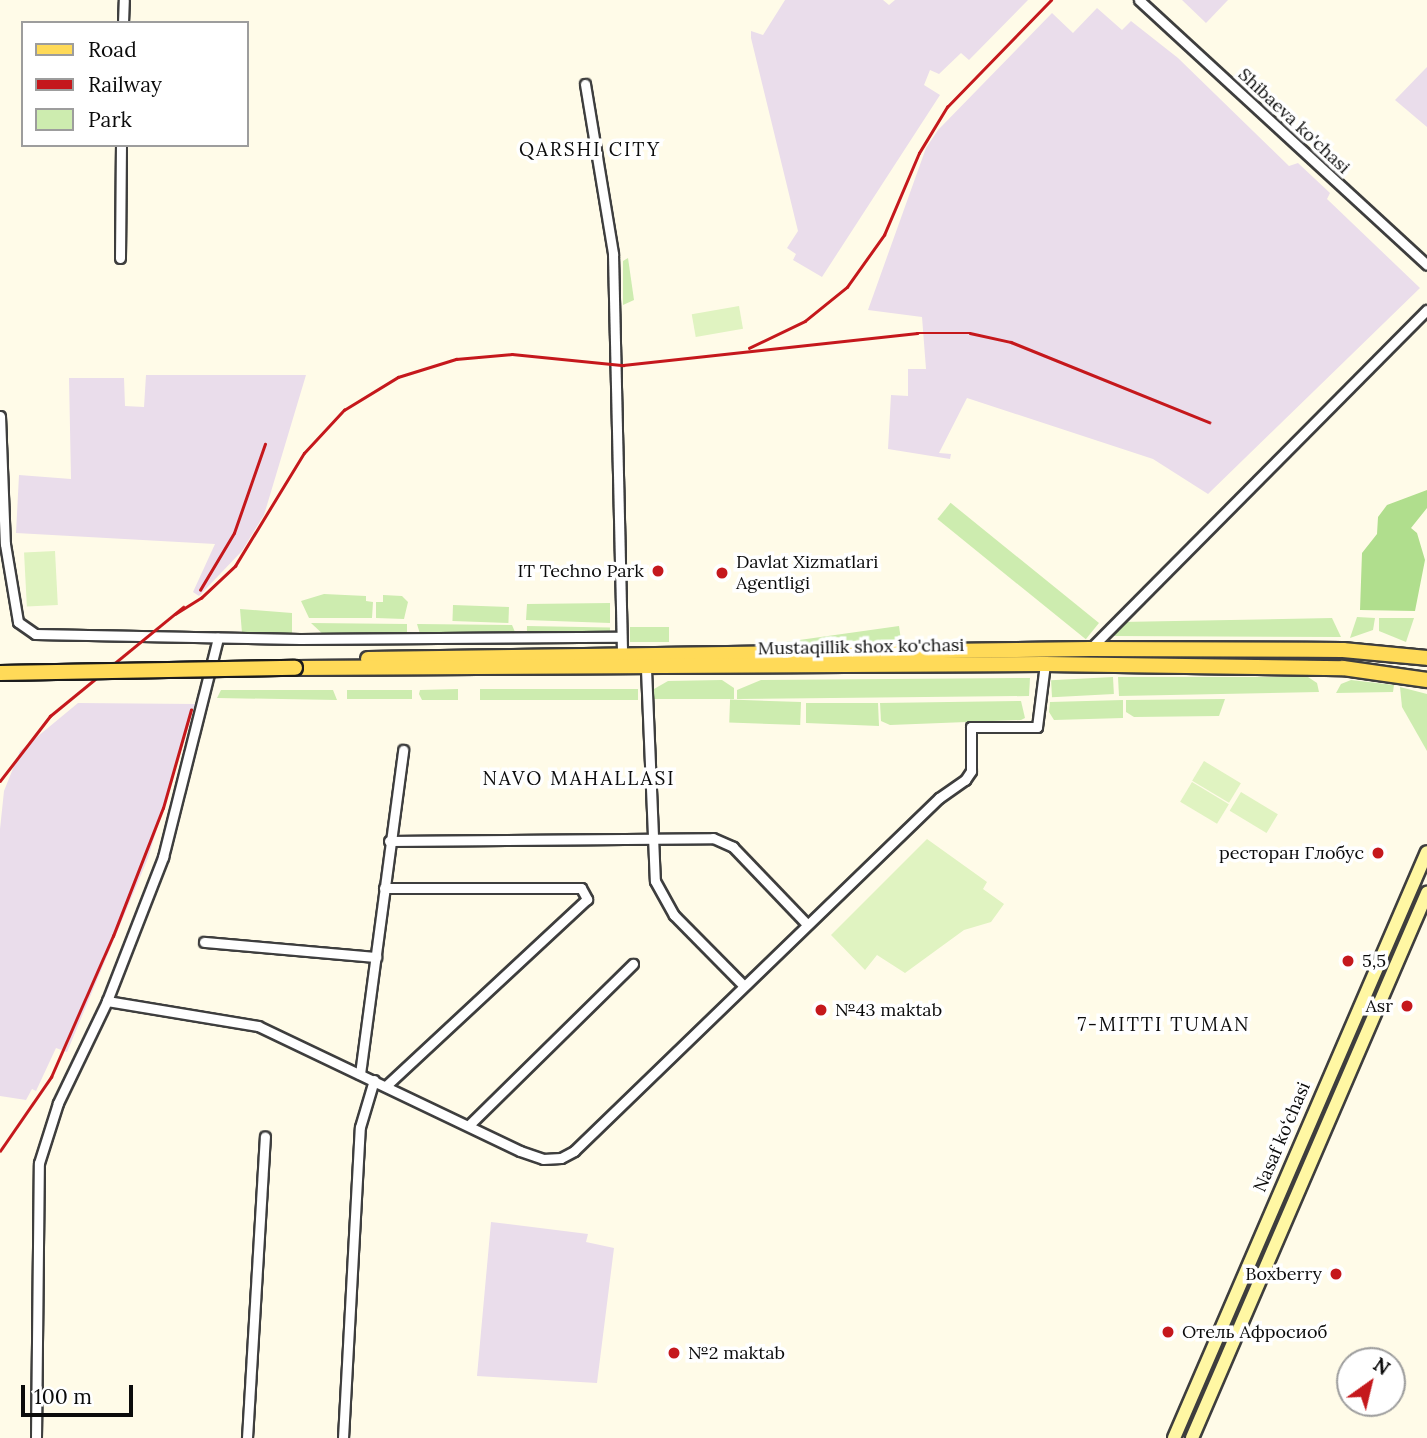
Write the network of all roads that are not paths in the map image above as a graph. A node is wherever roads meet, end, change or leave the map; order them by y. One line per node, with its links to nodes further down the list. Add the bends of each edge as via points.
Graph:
1 (124, 0): 3 (street)
2 (1139, 0): 7 (street, Shibaeva ko'chasi)
3 (123, 21)
4 (585, 83): 10 (street, via 613,254)
5 (121, 147): 6 (street)
6 (120, 258)
7 (1427, 265)
8 (1427, 310): 12 (street)
9 (0, 416): 11 (street, via 5,544 18,622 35,634)
10 (621, 637): 11 (street); 14 (street)
11 (218, 638): 36 (street, via 163,858)
12 (1090, 649): 15 (main road, Mustaqillik shox ko'chasi); 16 (main road, Mustaqillik shox ko'chasi); 20 (street)
13 (1427, 651): 15 (main road)
14 (622, 654): 16 (main road, Mustaqillik shox ko'chasi); 18 (main road, Mustaqillik shox ko'chasi)
15 (1408, 654): 17 (main road, Mustaqillik shox ko'chasi)
16 (1045, 657): 20 (main road, Mustaqillik shox ko'chasi); 22 (main road, Mustaqillik shox ko'chasi); 31 (street, via 1037,727 971,727 971,771 965,780 939,798)
17 (1427, 658)
18 (511, 663): 19 (main road, Mustaqillik shox ko'chasi); 22 (main road, Mustaqillik shox ko'chasi)
19 (295, 664): 21 (main road); 23 (main road, bridge)
20 (1075, 664): 24 (main road, Mustaqillik shox ko'chasi, via 1343,668)
21 (0, 665)
22 (646, 668): 26 (street)
23 (0, 673)
24 (1427, 680)
25 (403, 750): 27 (street)
26 (649, 837): 27 (street); 31 (street, via 713,838 733,847); 35 (street, via 655,881 664,899)
27 (389, 841): 29 (street)
28 (1427, 852): 45 (main road, Nasaf ko‘chasi)
29 (384, 888): 33 (street); 39 (street, via 581,888 587,899)
30 (1427, 893): 46 (main road, Nasaf ko‘chasi)
31 (806, 923): 35 (street)
32 (204, 942): 33 (street)
33 (376, 957): 37 (street)
34 (633, 964): 40 (street)
35 (742, 984): 40 (street, via 574,1151 542,1159)
36 (107, 1001): 37 (street, via 258,1026); 42 (street, via 62,1095 39,1163)
37 (360, 1074): 38 (street)
38 (374, 1080): 39 (street); 44 (street, via 360,1127)
39 (386, 1086): 40 (street)
40 (469, 1125)
41 (265, 1137): 43 (street)
42 (36, 1438)
43 (247, 1438)
44 (343, 1438)
45 (1174, 1438)
46 (1192, 1438)

